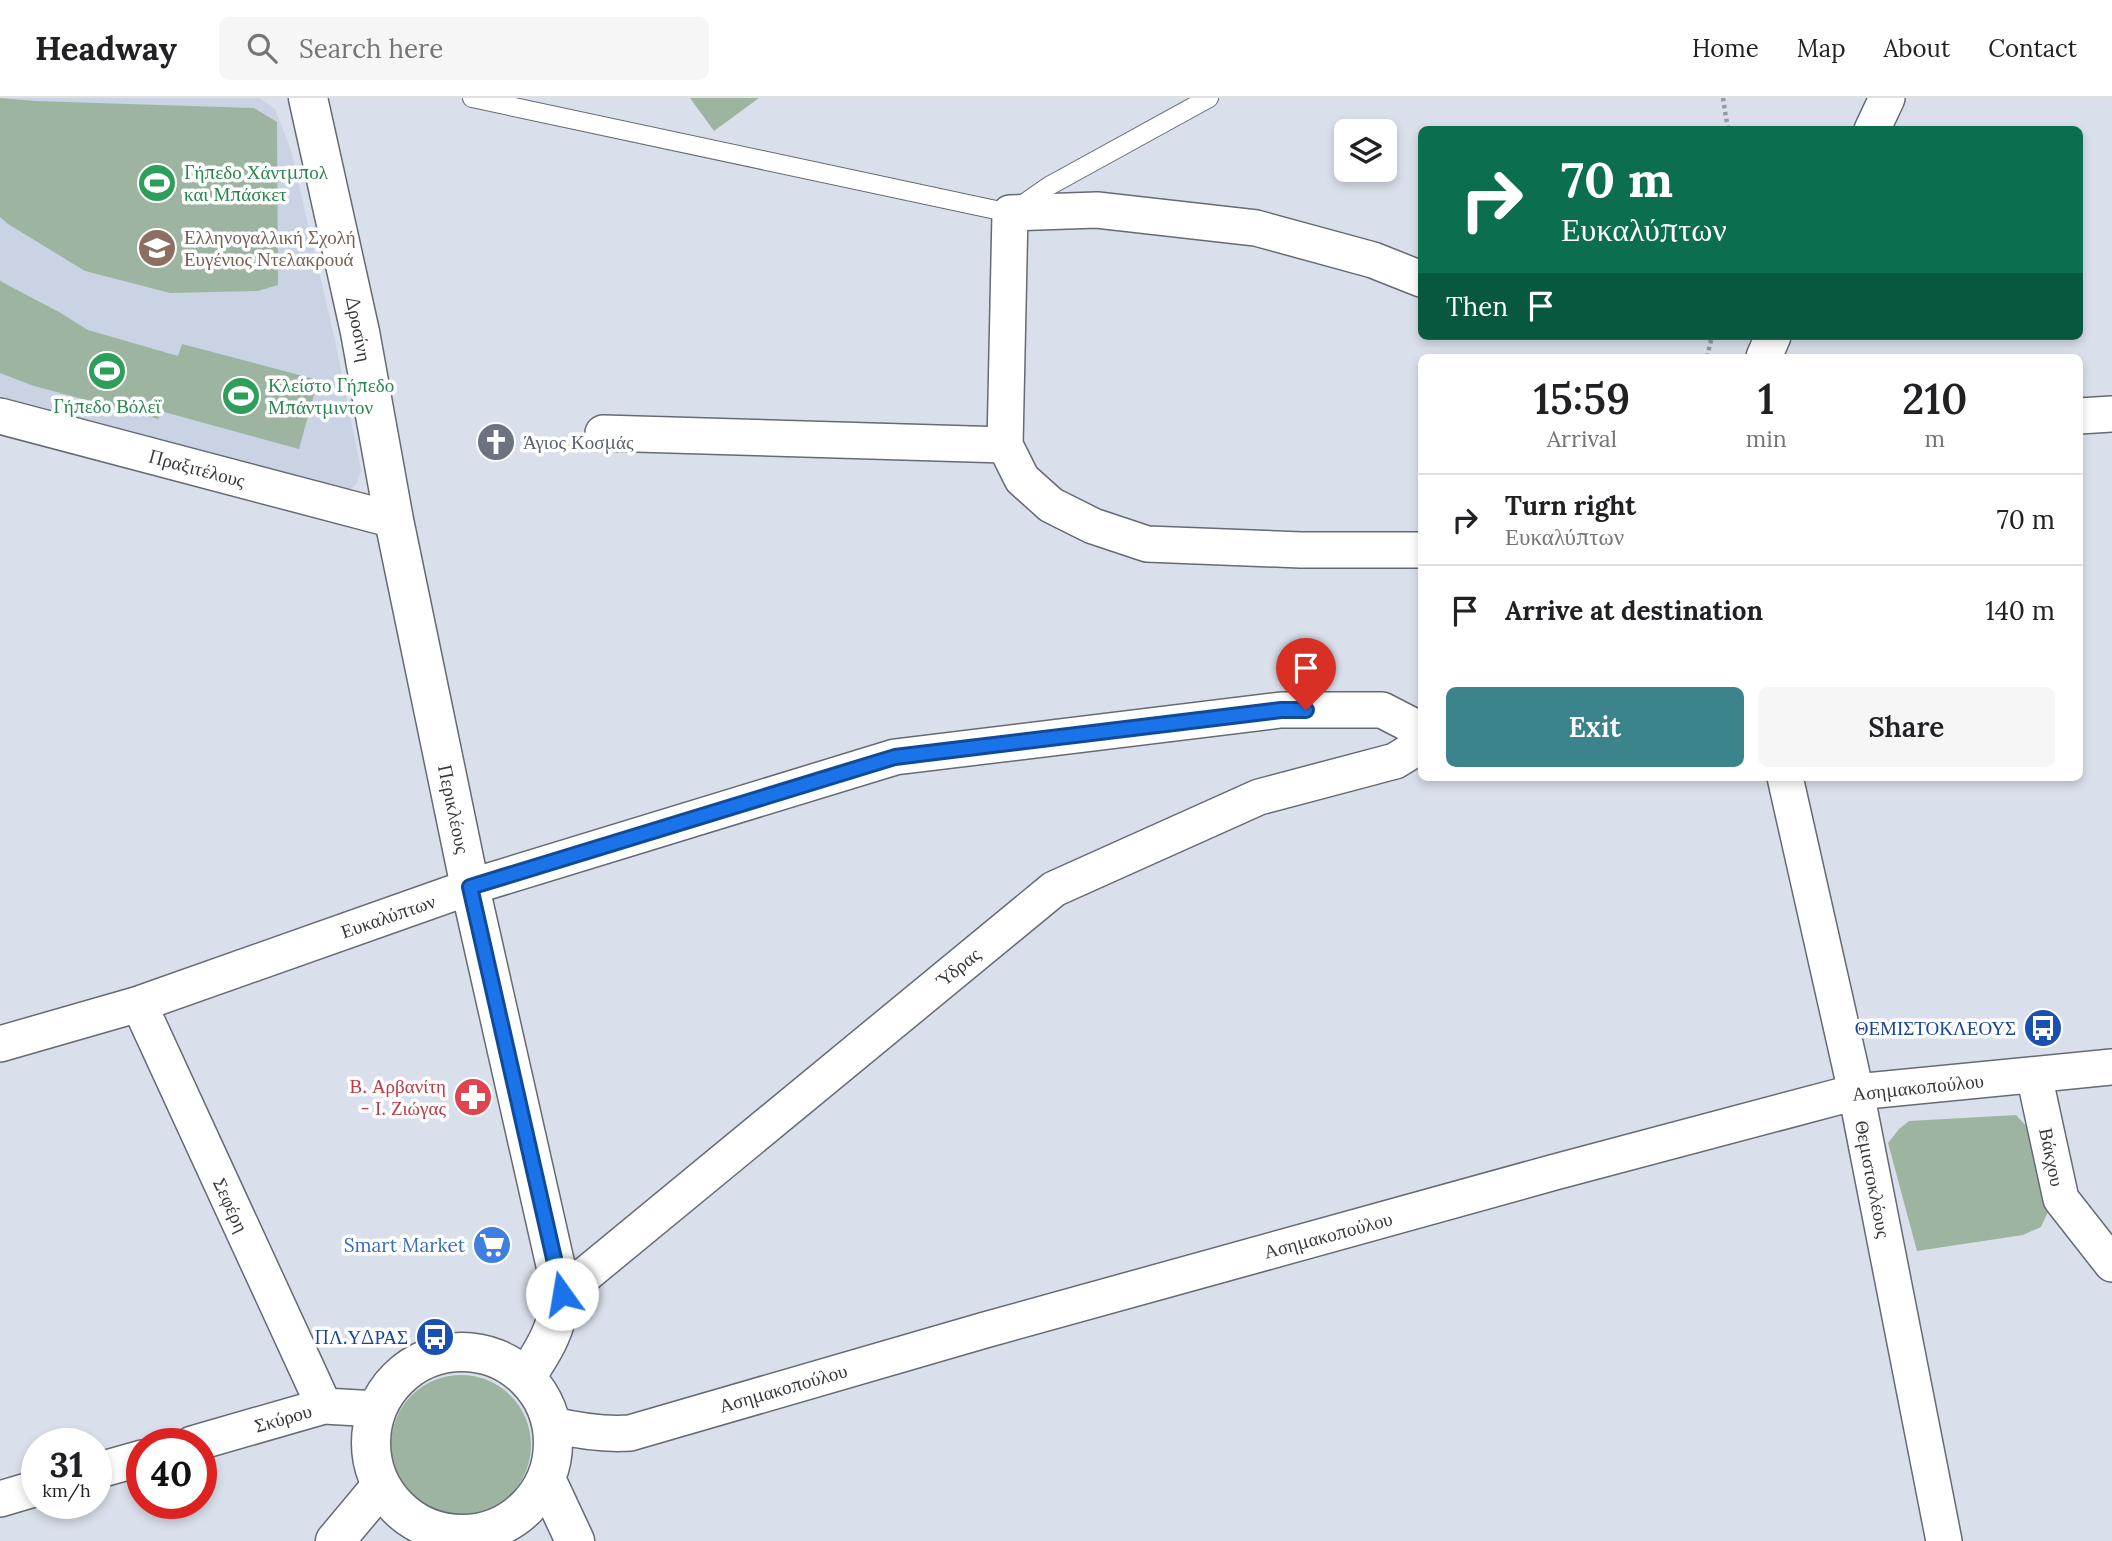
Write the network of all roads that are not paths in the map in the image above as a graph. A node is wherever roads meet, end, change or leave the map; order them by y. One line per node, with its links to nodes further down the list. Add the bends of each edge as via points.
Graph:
1 (307, 98): 13 (street, Δροσίνη, via 360,332)
2 (472, 98): 6 (lane)
3 (1209, 98): 6 (lane, via 1049,186)
4 (1887, 98): 5 (street)
5 (1874, 126)
6 (1010, 213): 7 (street, via 1097,210 1256,228 1373,260); 12 (street)
7 (1418, 278)
8 (2112, 414): 10 (street)
9 (0, 416): 13 (street, Πραξιτέλους)
10 (2083, 416)
11 (603, 433): 12 (street)
12 (1005, 445): 14 (street, via 1022,479 1051,505 1093,526 1147,544)
13 (394, 520): 17 (street, Περικλέους)
14 (1418, 550)
15 (1416, 748): 17 (street, Ευκαλύπτων, via 1415,727 1382,710 1281,710 895,757); 24 (street, Ύδρας, via 1395,761 1259,797 1054,889)
16 (1786, 781): 22 (street, Θεμιστοκλέους)
17 (470, 887): 18 (street, Ευκαλύπτων); 24 (street, Περικλέους)
18 (139, 1004): 19 (street, Ευκαλύπτων); 26 (street, Σεφέρη)
19 (0, 1044)
20 (2112, 1068): 21 (street, Ασημακοπούλου)
21 (2034, 1075): 22 (street, Ασημακοπούλου); 23 (street, Βάκχου, via 2061,1199)
22 (1856, 1092): 28 (street, Ασημακοπούλου, via 985,1330 630,1433 594,1433); 36 (street, Θεμιστοκλέους)
23 (2112, 1264)
24 (562, 1294): 25 (street, Περικλέους, via 548,1344)
25 (526, 1377): 27 (street, via 481,1353 456,1351 408,1369); 28 (street, via 543,1399)
26 (324, 1406): 27 (street, Σκύρου); 29 (street, Σκύρου)
27 (377, 1409): 31 (street, via 371,1434 372,1461)
28 (553, 1425): 30 (street, via 554,1454)
29 (217, 1437)
30 (547, 1481): 31 (street, via 527,1509 499,1528 466,1535 432,1529 402,1512); 35 (street)
31 (381, 1486): 34 (street)
32 (21, 1493): 33 (street)
33 (0, 1499)
34 (335, 1541)
35 (575, 1541)
36 (1944, 1541)

